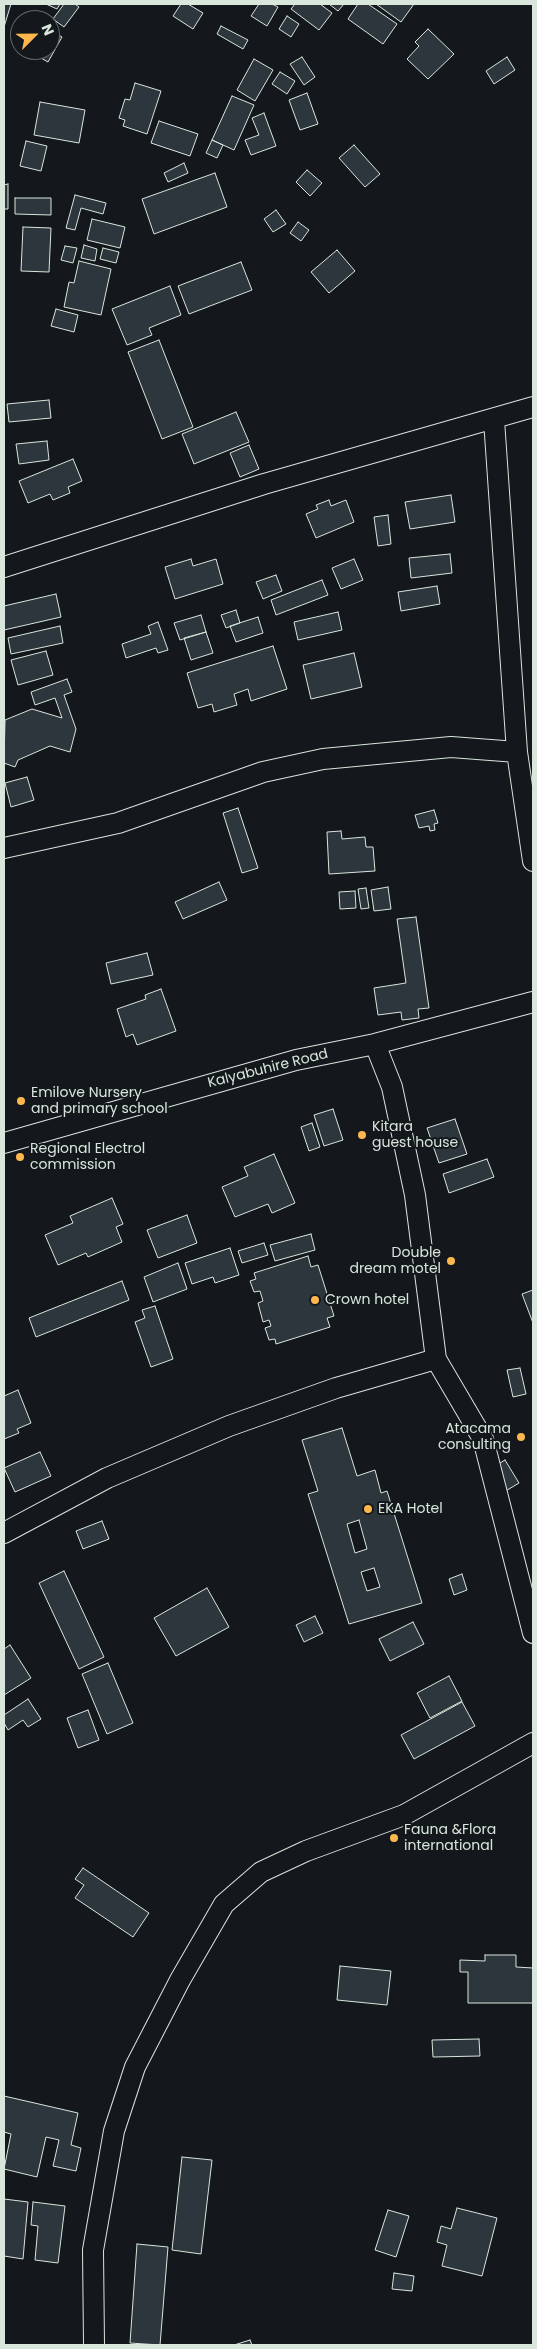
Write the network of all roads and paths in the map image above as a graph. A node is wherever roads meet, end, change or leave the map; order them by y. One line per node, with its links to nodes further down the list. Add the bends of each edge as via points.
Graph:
1 (533, 407): 2 (street)
2 (494, 420): 3 (street, via 264,484); 4 (street)
3 (4, 566)
4 (517, 752): 5 (street, via 451,748 323,759 264,772 118,823); 6 (street)
5 (4, 848)
6 (533, 861)
7 (533, 1002): 8 (street, Kalyabuhire Road)
8 (375, 1044): 9 (street, Kalyabuhire Road, via 296,1060); 10 (street, via 392,1087 415,1194)
9 (4, 1143)
10 (436, 1360): 11 (street, via 336,1388 229,1426 107,1478); 12 (street, via 483,1439)
11 (4, 1533)
12 (533, 1632)
13 (533, 1743): 14 (street, via 404,1815 306,1851 261,1872 224,1904 135,2067 114,2131 93,2250)
14 (94, 2345)

